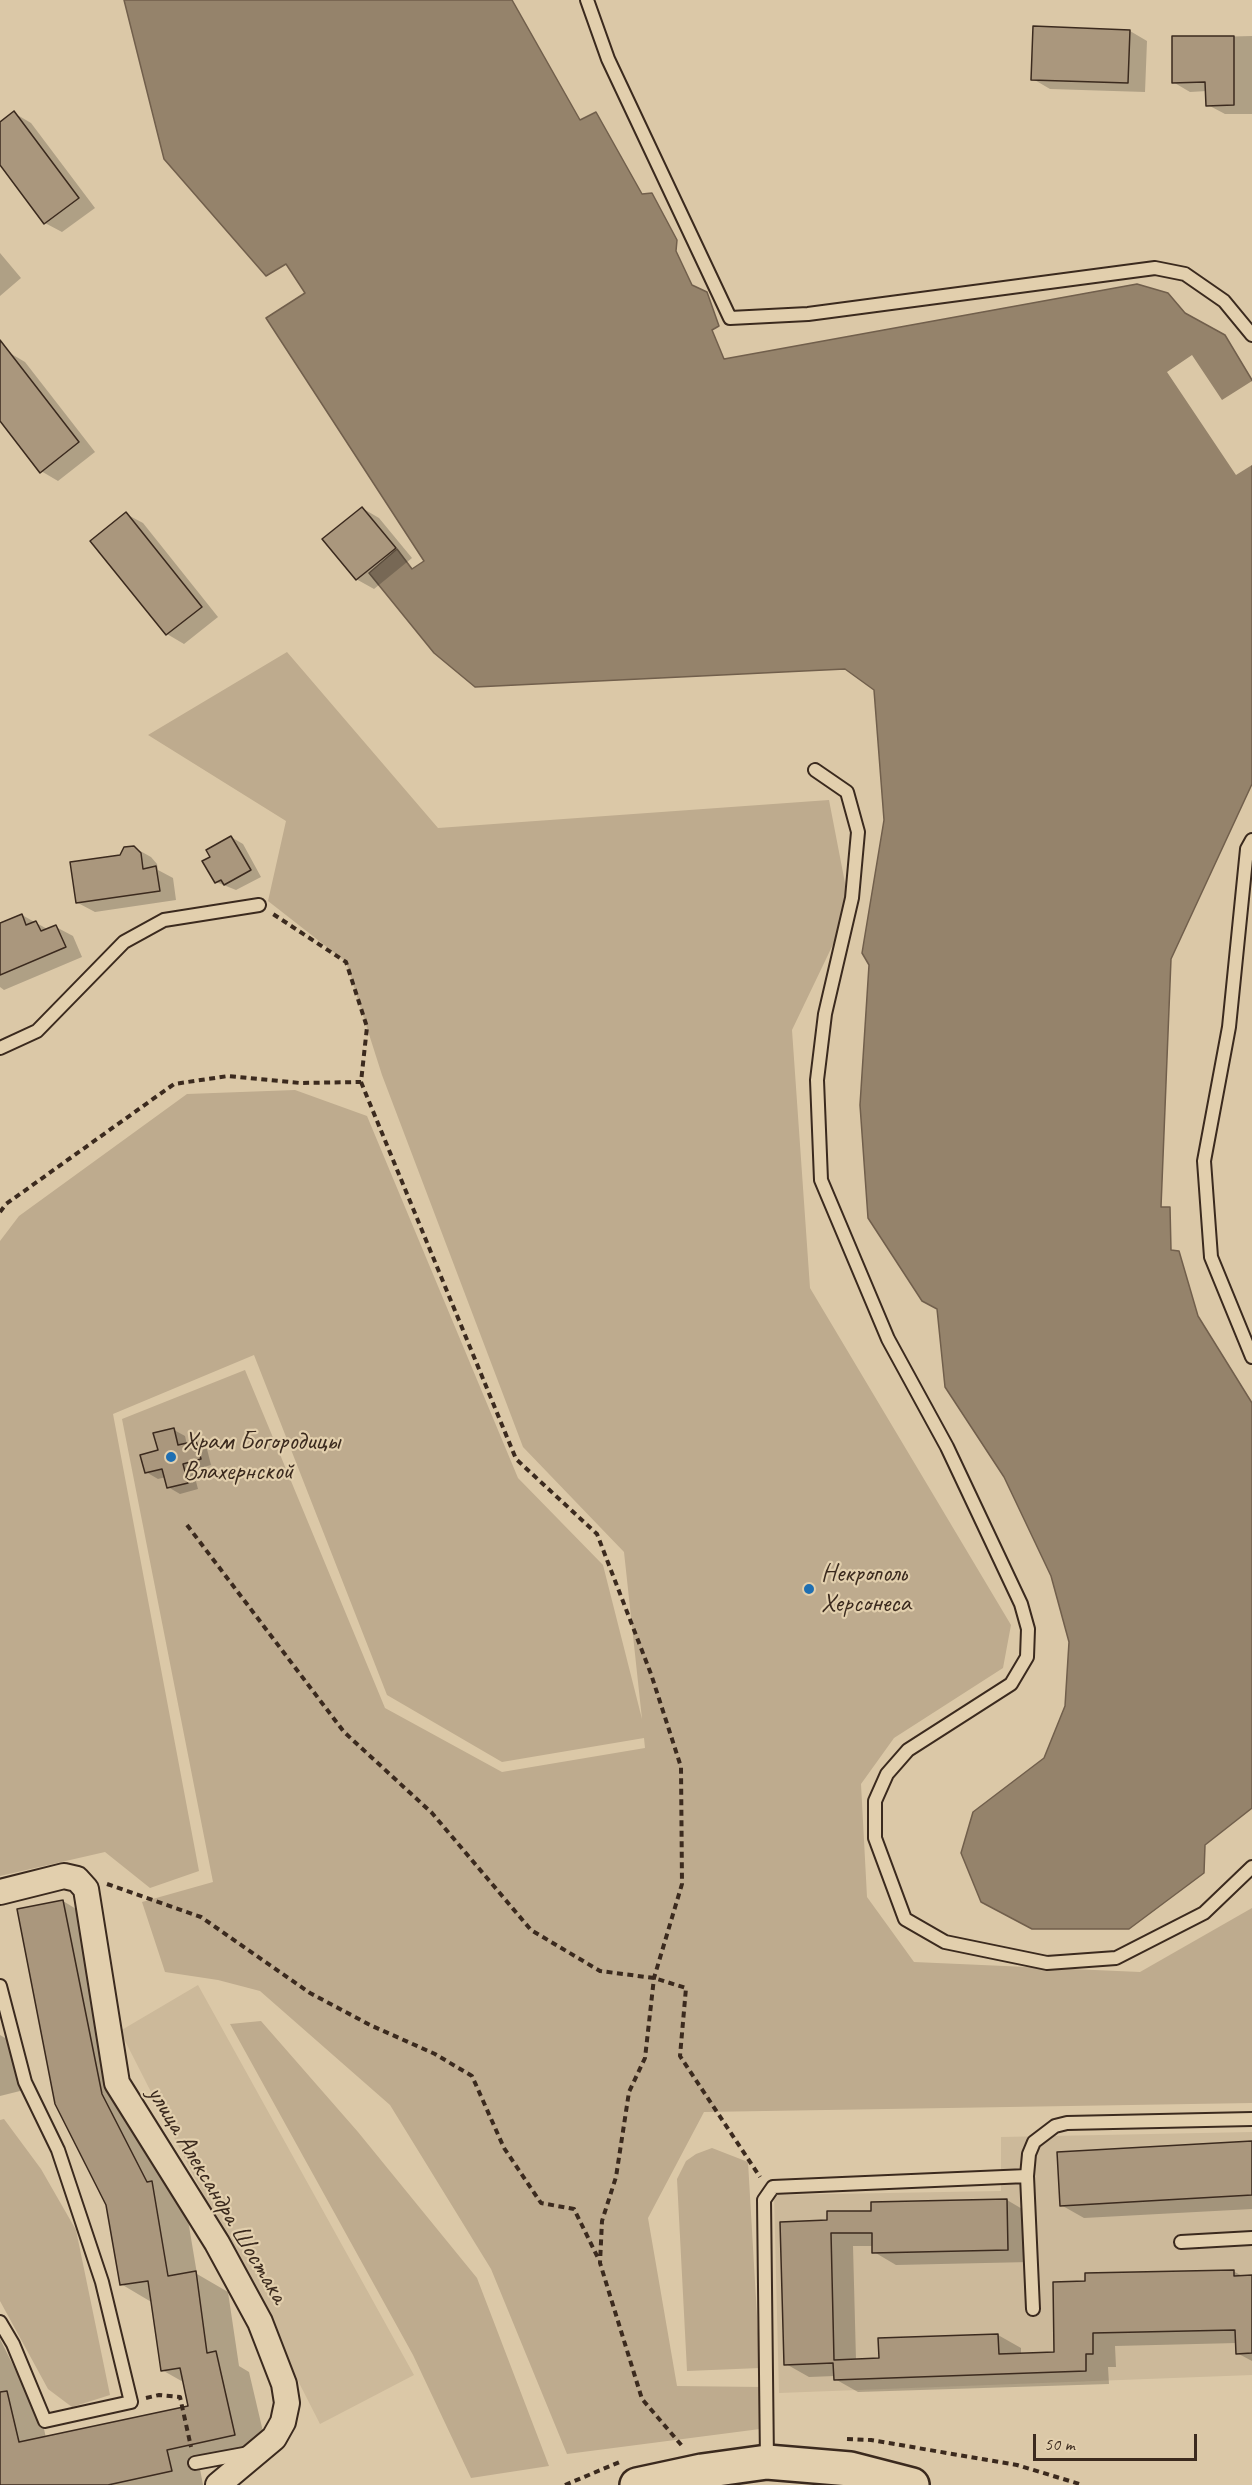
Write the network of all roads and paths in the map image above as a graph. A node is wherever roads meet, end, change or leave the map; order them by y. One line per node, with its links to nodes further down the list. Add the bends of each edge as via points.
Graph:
1 (587, 0): 2 (lane, via 608,59 730,318 808,314 1155,268 1185,274 1224,301)
2 (1252, 335)
3 (815, 770): 11 (lane, via 847,792 858,832 852,898 825,1014 817,1080 821,1180 888,1339 947,1447 1021,1604 1028,1629 1027,1657 1011,1684 908,1750 887,1774 875,1801 875,1838 905,1919 945,1941 1047,1963 1116,1958 1204,1913)
4 (1252, 840): 9 (lane, via 1247,849 1229,1027 1204,1161 1211,1257)
5 (259, 905): 6 (lane, via 164,920 124,942 37,1031); 7 (path, via 346,962 367,1027)
6 (0, 1048)
7 (361, 1082): 8 (path, via 300,1083 228,1077 174,1084); 14 (path, via 516,1459 597,1534 651,1674 681,1767 682,1884)
8 (0, 1212)
9 (1252, 1357)
10 (187, 1525): 14 (path, via 344,1732 432,1814 531,1930 600,1971)
11 (1252, 1867)
12 (77, 1880): 13 (street, via 64,1876); 21 (path, via 115,1885 201,1917 310,1993 472,2076 504,2148 541,2203 574,2209); 25 (street, улица Александра Шостака, via 86,1889 117,2083 217,2242 260,2322 284,2384 287,2403 283,2422 274,2438)
13 (0, 1892)
14 (654, 1978): 18 (path, via 686,1988 680,2056); 21 (path, via 645,2058 629,2092 616,2177 602,2221)
15 (0, 1986): 24 (lane, via 25,2082 58,2150 99,2272)
16 (1252, 2119): 17 (lane, via 1055,2126 1034,2142)
17 (1027, 2176): 18 (lane, via 785,2184); 22 (lane)
18 (769, 2190): 26 (lane, via 764,2200)
19 (1252, 2238): 20 (lane)
20 (1180, 2242)
21 (600, 2262): 28 (path, via 642,2399)
22 (1033, 2309)
23 (0, 2322): 24 (lane, via 45,2421)
24 (131, 2402): 27 (path, via 159,2395 180,2397)
25 (259, 2451): 27 (lane); 29 (street, улица Александра Шостака)
26 (767, 2462): 28 (main road); 31 (main road, via 850,2469)
27 (195, 2463)
28 (705, 2478): 30 (main road)
29 (218, 2485)
30 (637, 2485)
31 (912, 2485)

